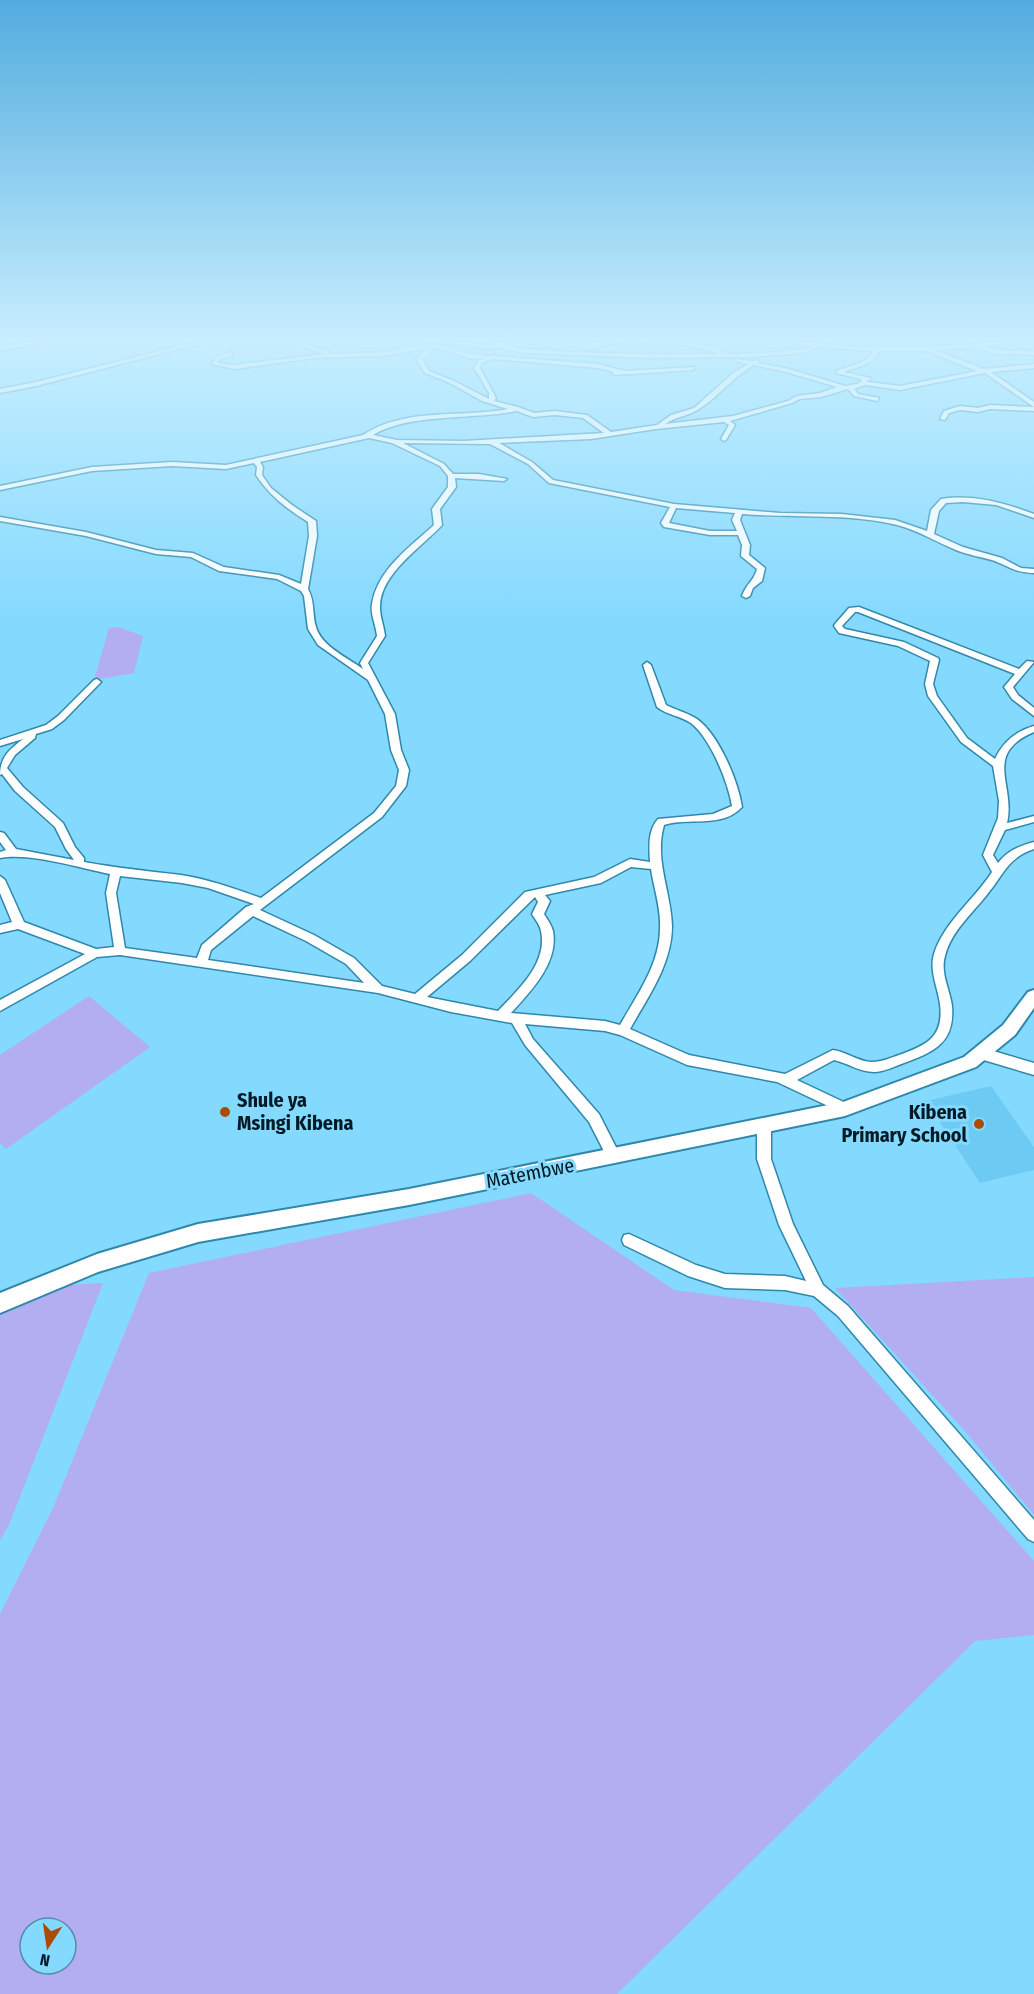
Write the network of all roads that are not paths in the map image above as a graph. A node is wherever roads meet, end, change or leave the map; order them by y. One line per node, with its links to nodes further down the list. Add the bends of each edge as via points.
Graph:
1 (370, 432): 6 (street)
2 (607, 432): 5 (street)
3 (623, 432): 5 (street)
4 (728, 432): 7 (street)
5 (610, 434): 9 (street)
6 (366, 436): 8 (street); 10 (street)
7 (724, 439)
8 (394, 441): 9 (street); 11 (street, via 442,465)
9 (490, 441): 14 (street, via 530,463 548,481)
10 (256, 461): 13 (street, via 222,468 172,464 92,469); 21 (street, via 259,475 269,489 312,521)
11 (452, 476): 12 (street); 27 (street, via 452,487 436,508 438,525 393,570 376,602 381,636 364,663)
12 (504, 479)
13 (0, 488)
14 (674, 506): 15 (street); 18 (street, via 666,525 710,533)
15 (739, 513): 18 (street, via 736,520); 19 (street, via 868,519 904,524)
16 (1034, 516): 19 (street, via 998,503 944,501 935,510)
17 (0, 519): 21 (street, via 86,534 156,552 193,555 222,569 279,577)
18 (741, 533): 22 (street, via 746,558 761,568 758,581 749,587)
19 (930, 536): 20 (street, via 1019,570)
20 (1034, 571)
21 (304, 589): 27 (street, via 312,629 321,643)
22 (746, 596)
23 (1030, 663): 25 (street)
24 (647, 665): 41 (street, via 663,707 701,727 737,801 735,810 714,817 660,821 654,850)
25 (1021, 673): 28 (street, via 1008,687); 32 (street, via 859,609 852,610 838,626 842,631 901,644 935,660 929,684 933,696 964,740)
26 (97, 682): 29 (street)
27 (376, 683): 46 (street, via 390,714 404,770 401,786 378,815)
28 (1034, 713)
29 (49, 727): 31 (street); 33 (street, via 11,753)
30 (1034, 729): 32 (street, via 1014,739)
31 (0, 743)
32 (996, 764): 35 (street, via 1004,800)
33 (1, 770): 40 (street, via 59,825 79,858)
34 (1034, 819): 35 (street)
35 (1000, 828): 42 (street, via 988,855)
36 (0, 836): 38 (street)
37 (1034, 845): 42 (street, via 1008,857)
38 (13, 852): 39 (street); 40 (street)
39 (0, 855)
40 (79, 865): 43 (street)
41 (657, 866): 45 (street, via 630,863 597,880); 59 (street, via 666,915 665,942 659,966)
42 (996, 870): 62 (street, via 985,891 948,933 939,956 937,965 947,1020 937,1044 876,1068 833,1055)
43 (116, 872): 46 (street, via 182,879); 50 (street, via 111,893)
44 (0, 880): 48 (street)
45 (537, 893): 55 (street, via 525,898 504,923); 57 (street, via 544,901 538,914 547,928 546,953 542,964)
46 (261, 902): 47 (street)
47 (250, 910): 52 (street, via 212,942); 53 (street, via 350,961)
48 (19, 925): 49 (street); 51 (street)
49 (0, 929)
50 (120, 951): 51 (street); 52 (street)
51 (95, 953): 56 (street)
52 (201, 962): 53 (street)
53 (378, 989): 55 (street)
54 (1034, 996): 60 (main road, Matembwe, via 1009,1030)
55 (419, 997): 57 (street)
56 (0, 1006)
57 (501, 1016): 58 (street)
58 (516, 1019): 59 (street, via 596,1024); 65 (street, via 529,1042 594,1118)
59 (623, 1031): 62 (street, via 687,1060)
60 (983, 1054): 61 (street); 63 (main road, Matembwe, via 953,1070)
61 (1034, 1069)
62 (786, 1080): 63 (street)
63 (845, 1109): 64 (main road, Matembwe)
64 (764, 1127): 65 (main road, Matembwe); 67 (street, via 764,1159 786,1225)
65 (614, 1157): 68 (main road, Matembwe, via 167,1240 90,1265)
66 (629, 1240): 67 (street, via 693,1271 724,1281 784,1283)
67 (818, 1290): 69 (street, via 843,1311)
68 (0, 1303)
69 (1034, 1533)

